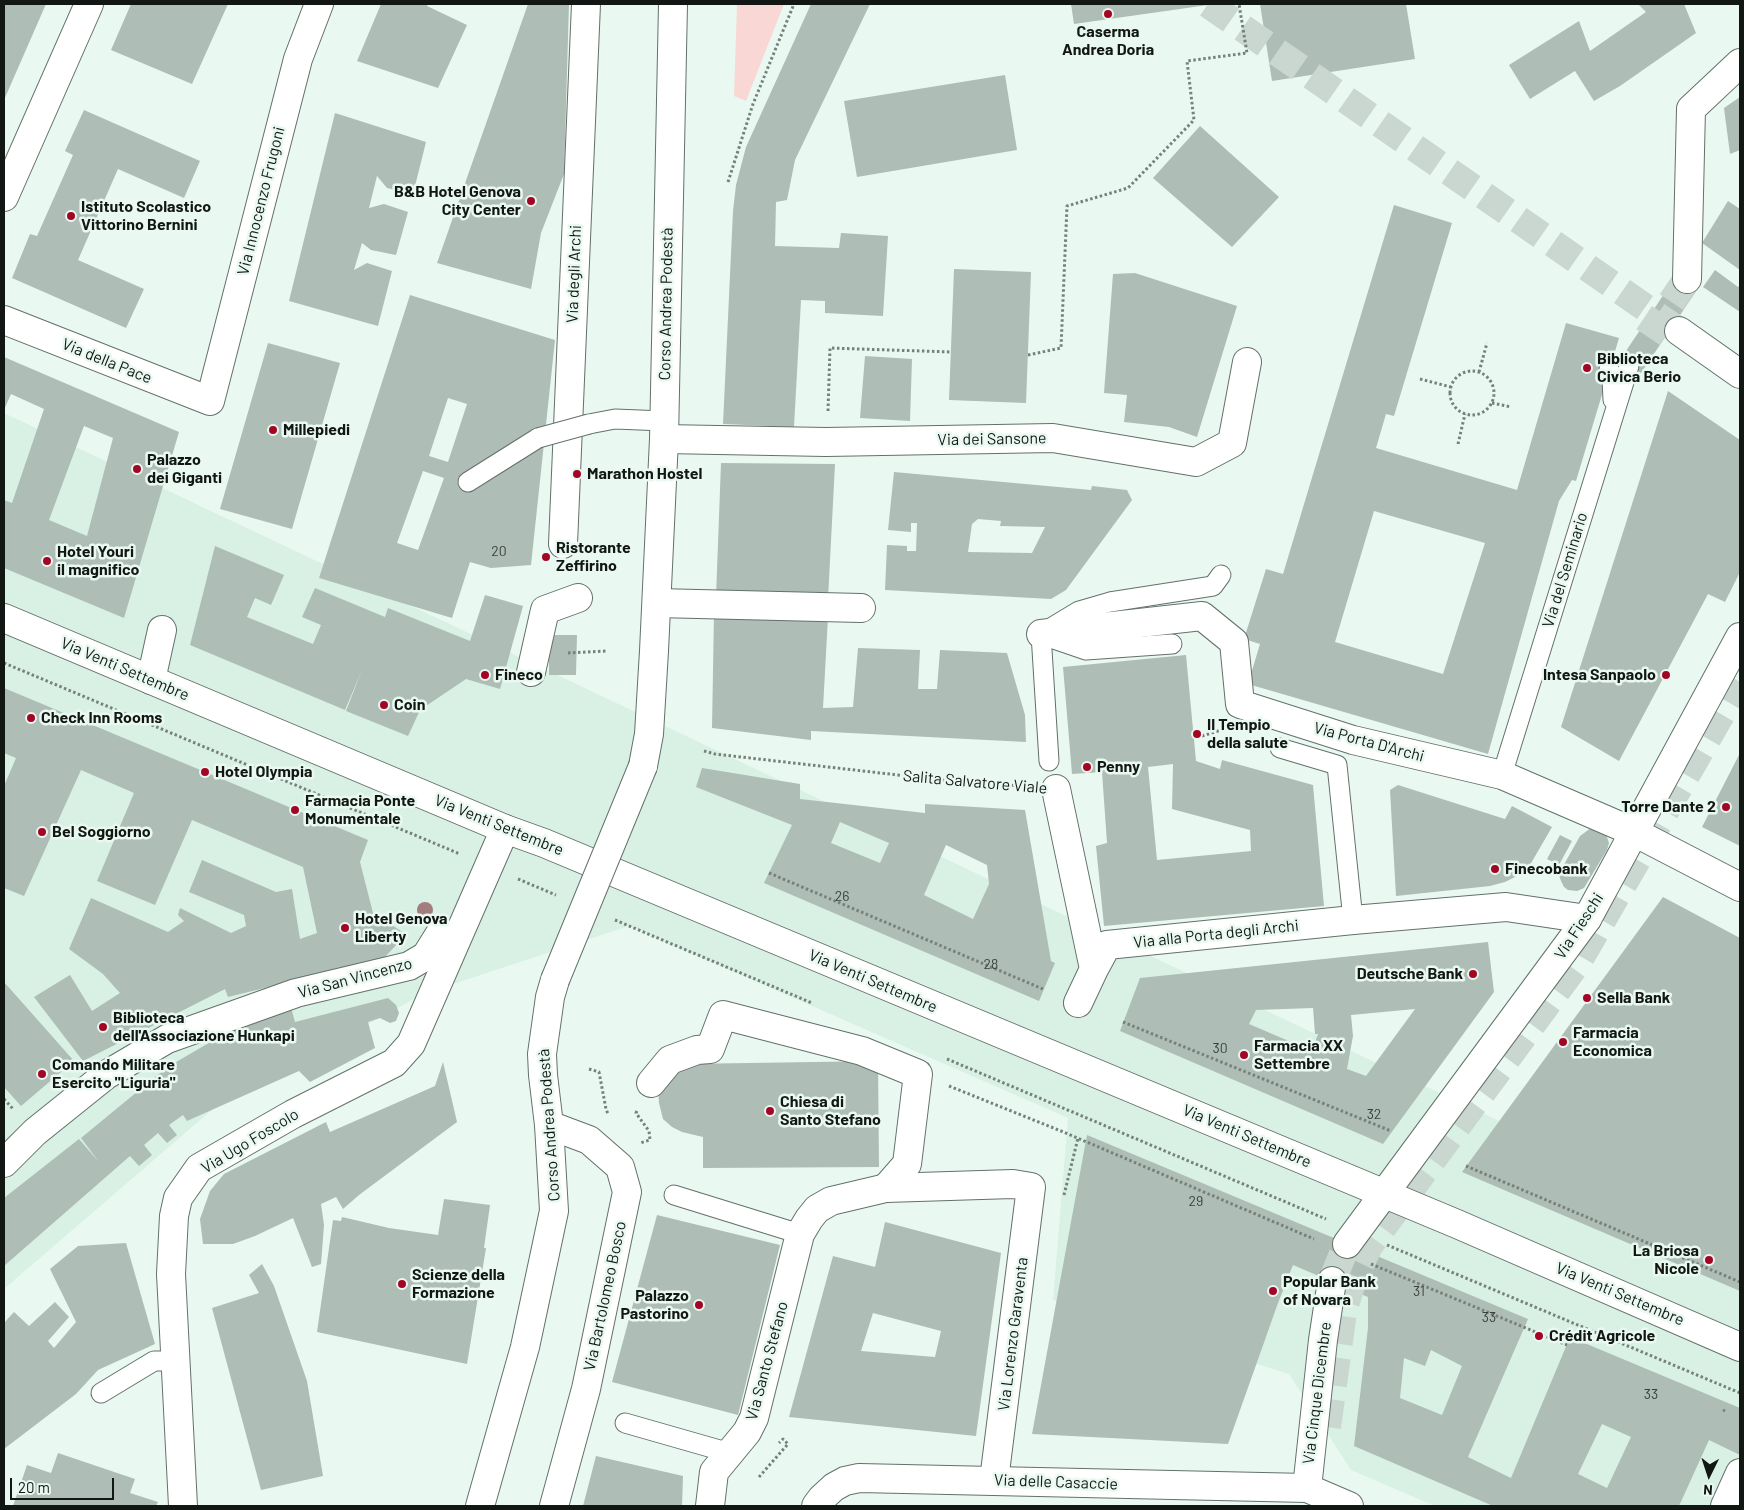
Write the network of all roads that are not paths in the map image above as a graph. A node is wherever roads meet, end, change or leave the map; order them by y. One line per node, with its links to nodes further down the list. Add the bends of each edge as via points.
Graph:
1 (89, 4): 6 (street)
2 (320, 4): 14 (street, Via Innocenzo Frugoni, via 298,59)
3 (586, 4): 18 (street, Via degli Archi)
4 (673, 4): 16 (street, Corso Andrea Podestà)
5 (1740, 63): 7 (street, via 1691,109)
6 (4, 197)
7 (1687, 279)
8 (4, 320): 14 (street, Via della Pace)
9 (1679, 331): 13 (street)
10 (1247, 362): 16 (street, Via dei Sansone, via 1232,443 1196,462 1053,438 826,442)
11 (1629, 366): 15 (lane, Via del Seminario)
12 (1609, 369): 15 (lane, via 1613,392)
13 (1740, 374)
14 (210, 401)
15 (1611, 422): 32 (lane, Via del Seminario)
16 (664, 430): 17 (lane, bridge, via 615,419 588,424 538,438); 21 (street, Corso Andrea Podestà)
17 (468, 482)
18 (563, 544)
19 (1221, 575): 25 (lane, via 1213,586 1110,602 1079,611)
20 (578, 598): 28 (street, via 545,610)
21 (657, 603): 22 (street); 43 (street, Corso Andrea Podestà, bridge, via 649,734 643,766 550,997 542,1054)
22 (861, 608)
23 (4, 618): 29 (street, Via Venti Settembre)
24 (162, 630): 29 (street)
25 (1041, 634): 27 (lane, via 1086,650); 31 (lane); 32 (street, Via Porta D'Archi, via 1202,616 1234,642 1240,704 1353,740)
26 (1740, 637): 35 (street, Via Fieschi)
27 (1172, 644)
28 (531, 672)
29 (151, 680): 34 (street, Via Venti Settembre)
30 (1280, 748): 38 (lane, via 1338,764)
31 (1049, 761)
32 (1502, 775): 35 (street, Via Porta D'Archi)
33 (1056, 789): 40 (street, Salita Salvatore Viale)
34 (505, 828): 39 (street, Via San Vincenzo); 47 (street, Via Venti Settembre)
35 (1634, 832): 36 (street, Via Porta D'Archi); 37 (street, Via Fieschi)
36 (1740, 887)
37 (1587, 919): 38 (street, Via alla Porta degli Archi, via 1506,907); 47 (street, Via Fieschi)
38 (1353, 920): 40 (street, Via alla Porta degli Archi, via 1107,945)
39 (450, 932): 44 (street, Via San Vincenzo, via 426,956 409,966 296,993 167,1039 106,1075 35,1132); 53 (street, Via Ugo Foscolo, via 411,1044 394,1063 293,1114 199,1168 178,1198 171,1274)
40 (1094, 969): 41 (street)
41 (1078, 1003)
42 (651, 1083): 46 (street, via 670,1060 710,1048 723,1015 862,1051 918,1074 907,1164)
43 (549, 1125): 61 (street, Corso Andrea Podestà, via 554,1211 525,1347); 62 (street, Via Bartolomeo Bosco, via 589,1140 620,1167 627,1192 586,1389)
44 (4, 1163)
45 (1031, 1187): 46 (street, Via Santo Stefano, via 1013,1184); 58 (street, Via Lorenzo Garaventa)
46 (886, 1188): 49 (street, Via Santo Stefano, via 831,1201 817,1209)
47 (1384, 1193): 50 (street); 52 (street, Via Venti Settembre)
48 (674, 1196): 49 (lane)
49 (800, 1234): 56 (street, Via Santo Stefano, via 754,1418)
50 (1347, 1244)
51 (1332, 1281): 59 (street, Via Cinque Dicembre, via 1322,1340)
52 (1740, 1346)
53 (176, 1360): 54 (lane, via 154,1361); 60 (street, Via Ugo Foscolo)
54 (100, 1393)
55 (625, 1423): 56 (lane)
56 (730, 1452): 63 (street, Via Santo Stefano, via 714,1472)
57 (1740, 1473): 66 (street)
58 (994, 1480): 59 (street, Via delle Casaccie); 64 (street, Via delle Casaccie, via 859,1478 834,1487)
59 (1306, 1497): 65 (street)
60 (183, 1506)
61 (480, 1506)
62 (554, 1506)
63 (710, 1506)
64 (816, 1506)
65 (1350, 1506)
66 (1725, 1506)

